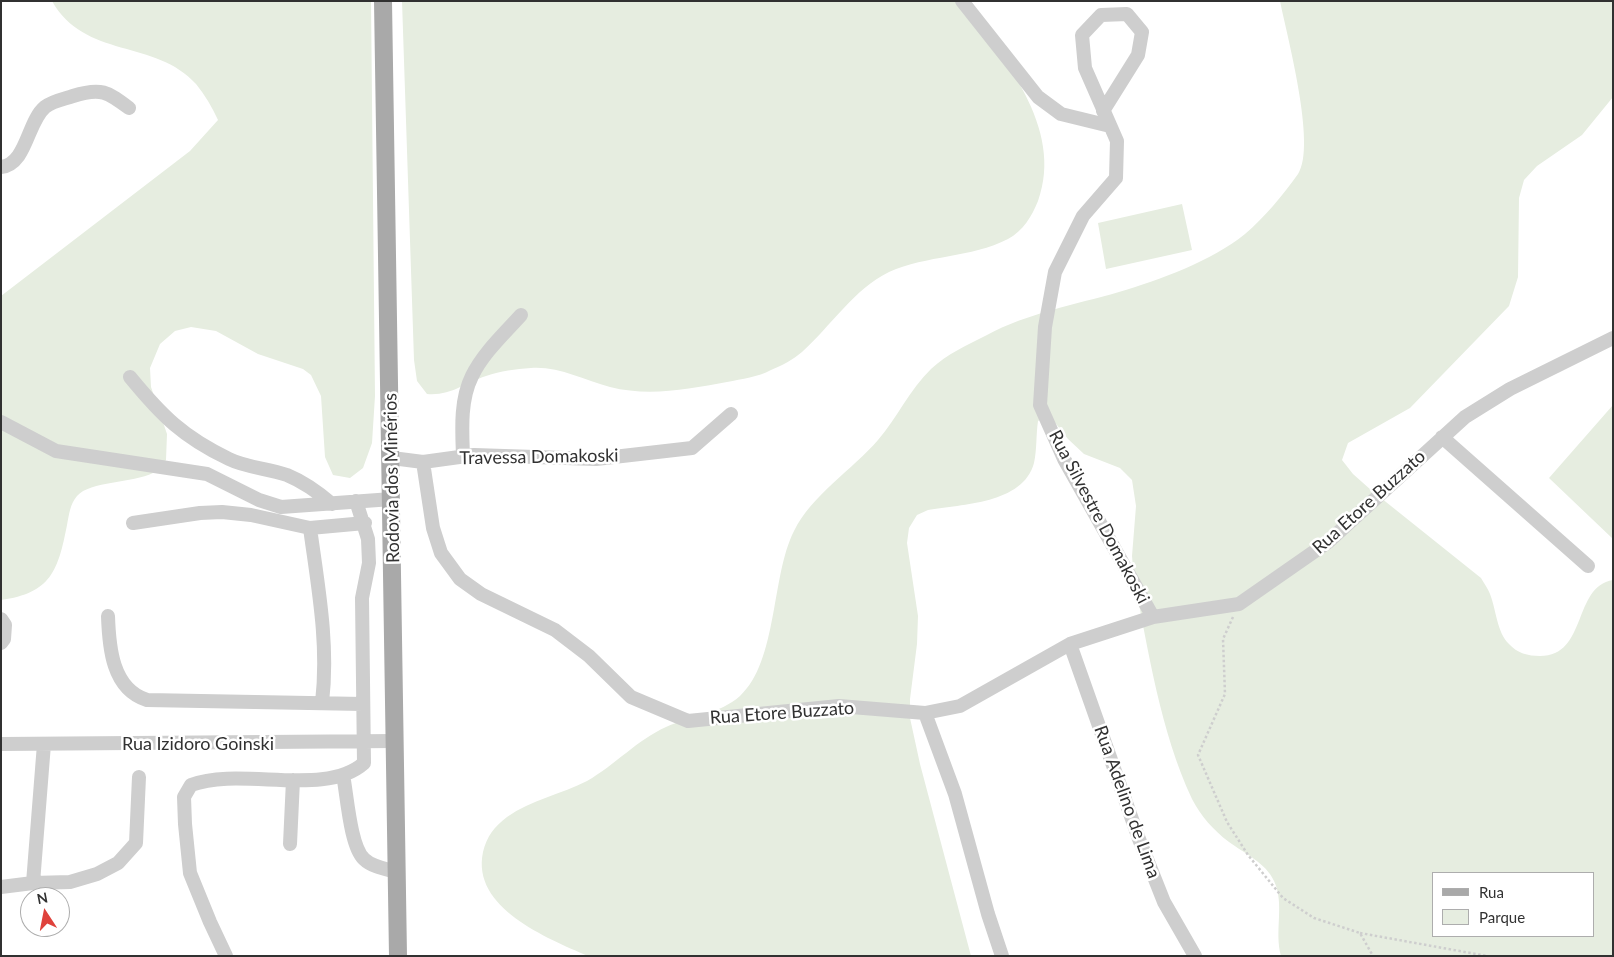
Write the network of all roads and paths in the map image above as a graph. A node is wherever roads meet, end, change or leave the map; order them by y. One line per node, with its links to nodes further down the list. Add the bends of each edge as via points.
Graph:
1 (384, 1): 14 (main road, Rodovia dos Minérios)
2 (962, 1): 5 (street, via 1038,98 1061,114)
3 (130, 108): 6 (street, via 110,93 98,91 54,102 40,112 15,161)
4 (1103, 111): 4 (street, Rua Silvestre Domakoski, via 1138,55 1142,32 1127,14 1101,14 1082,35 1085,68); 5 (street, Rua Silvestre Domakoski)
5 (1110, 126): 25 (street, Rua Silvestre Domakoski, via 1117,141 1116,178 1083,216 1054,272 1045,327 1040,405 1064,459)
6 (1, 167)
7 (521, 315): 13 (street, via 472,376 462,420)
8 (1613, 338): 12 (street, Rua Etore Buzzato, via 1510,389)
9 (130, 377): 18 (street, via 178,430 229,460 288,475 317,491)
10 (731, 414): 13 (street, Travessa Domakoski, via 692,448 596,459)
11 (1, 422): 18 (street, via 56,450 207,474 259,500 281,507)
12 (1442, 437): 22 (street); 23 (street, Rua Etore Buzzato, via 1328,542)
13 (463, 456): 15 (street, Travessa Domakoski)
14 (392, 458): 15 (street); 16 (main road, Rodovia dos Minérios)
15 (423, 462): 31 (street, Rua Etore Buzzato, via 433,528 441,553 460,579 481,594 555,630 589,656 632,697 688,720 839,706)
16 (392, 499): 17 (street); 32 (main road, Rodovia dos Minérios)
17 (356, 501): 18 (street); 20 (street)
18 (332, 504)
19 (133, 523): 21 (street, via 222,512)
20 (365, 523): 21 (street); 30 (street, via 369,563 362,598)
21 (310, 528): 29 (street, via 325,642 326,673)
22 (1588, 566)
23 (1239, 604): 25 (street, Rua Etore Buzzato); 43 (path, via 1223,638 1225,694 1198,755 1227,822 1283,898 1314,918)
24 (108, 616): 29 (street, via 109,645 117,673 137,697 147,700)
25 (1153, 617): 28 (street, Rua Etore Buzzato)
26 (1, 619): 27 (street, via 4,640)
27 (1, 643)
28 (1070, 644): 31 (street, Rua Etore Buzzato, via 960,706); 47 (street, Rua Adelino de Lima, via 1164,902)
29 (322, 703): 30 (street)
30 (363, 704): 33 (street)
31 (925, 713): 46 (street, via 955,794)
32 (395, 741): 33 (street, Rua Izidoro Goinski); 40 (main road, Rodovia dos Minérios)
33 (364, 743): 35 (street, Rua Izidoro Goinski); 36 (street, via 364,763 356,771)
34 (1, 744): 35 (street, Rua Izidoro Goinski)
35 (44, 744): 41 (street)
36 (343, 775): 38 (street); 40 (street, via 356,847 363,859)
37 (139, 777): 41 (street, via 136,843 118,863 70,882)
38 (293, 780): 39 (street); 44 (street, via 216,777 191,785 184,797 190,873)
39 (290, 844)
40 (397, 872): 45 (main road, Rodovia dos Minérios)
41 (33, 883): 42 (street)
42 (1, 887)
43 (1360, 933): 48 (path); 49 (path)
44 (226, 956)
45 (398, 956)
46 (1002, 956)
47 (1195, 956)
48 (1373, 956)
49 (1487, 956)

